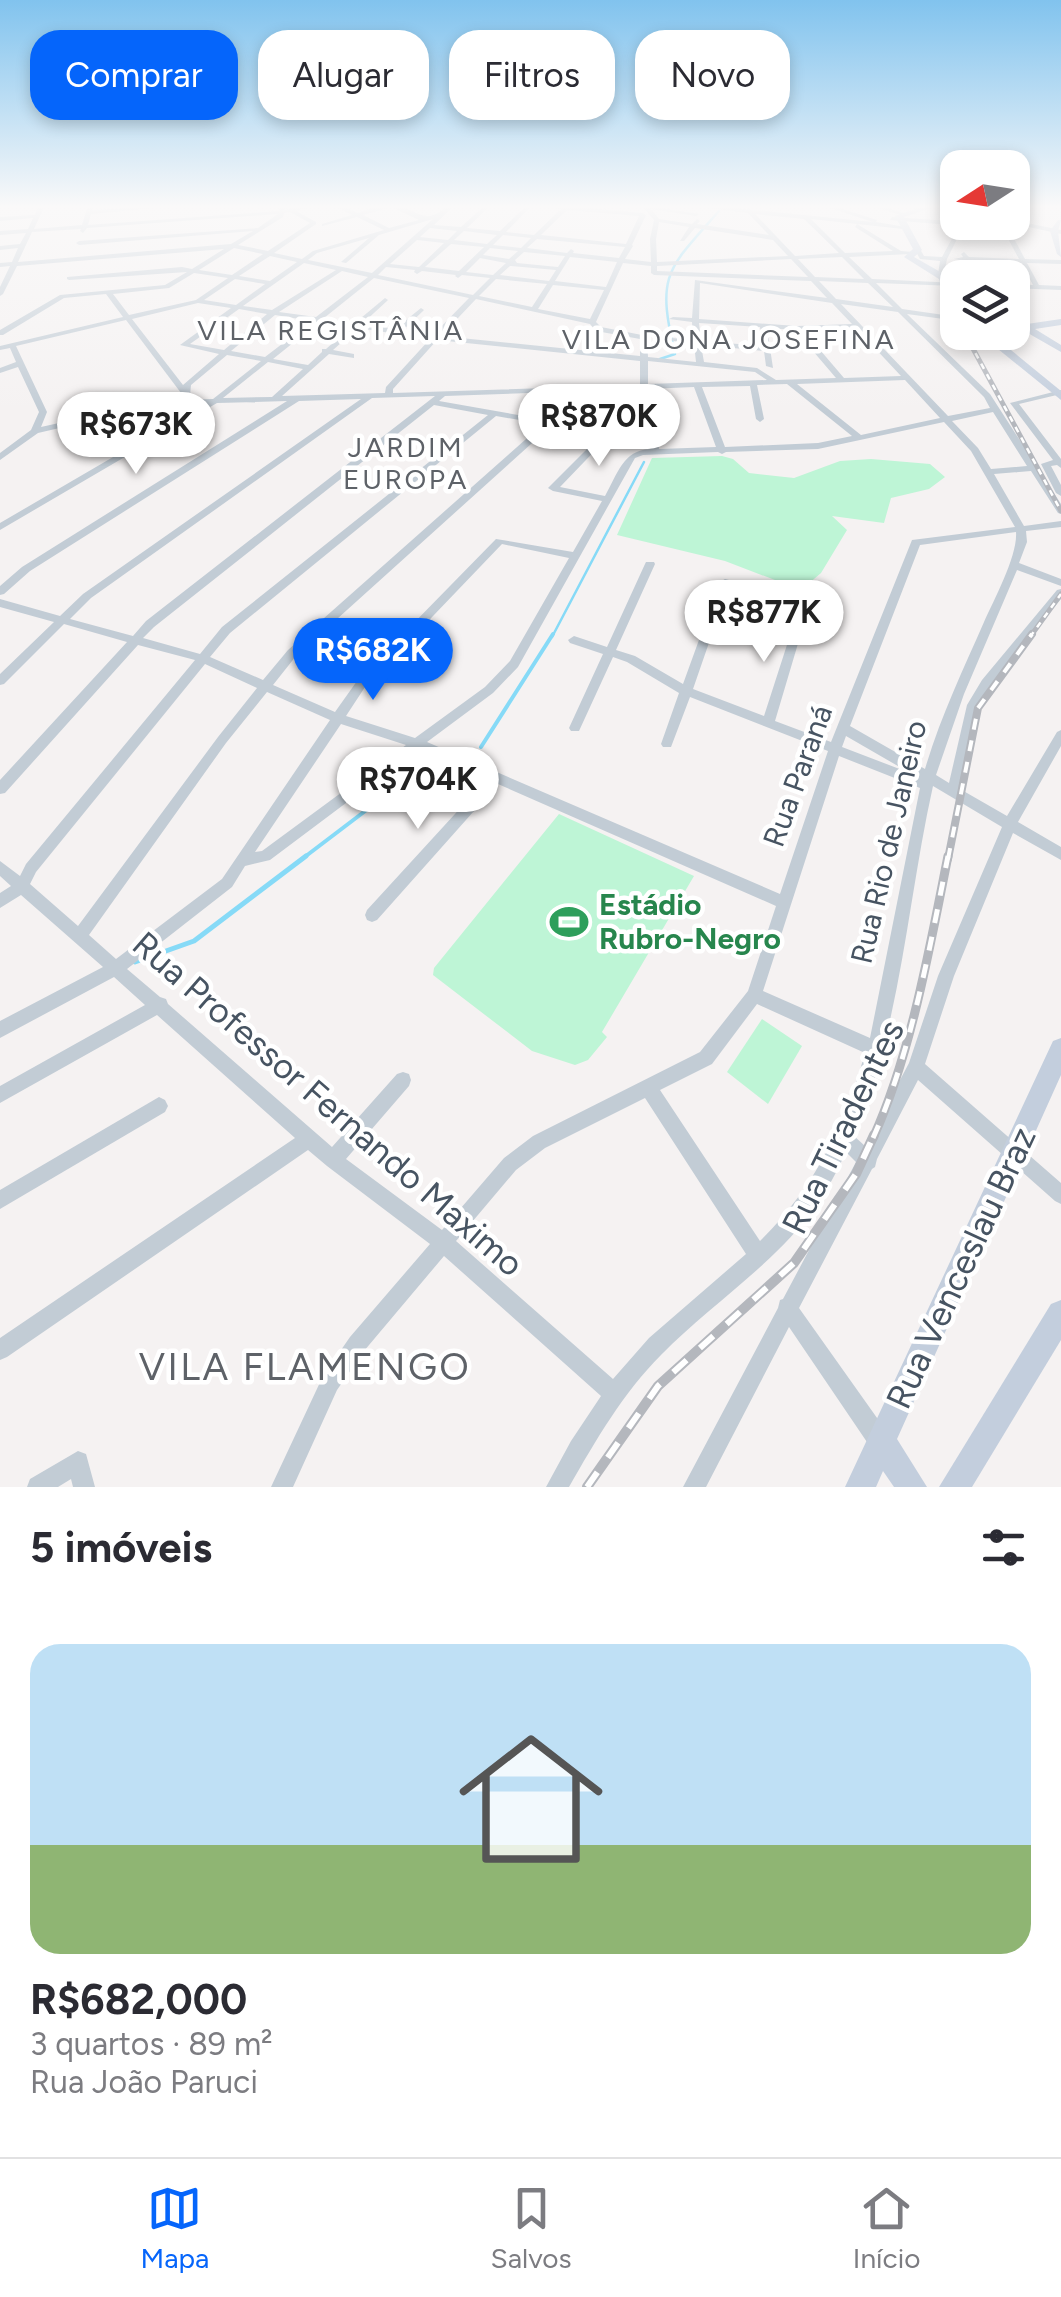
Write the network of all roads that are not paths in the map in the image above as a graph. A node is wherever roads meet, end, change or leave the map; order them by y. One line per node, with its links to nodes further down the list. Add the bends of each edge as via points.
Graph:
1 (70, 274): 21 (street)
2 (126, 274): 21 (street)
3 (189, 274): 37 (street, via 167,287)
4 (220, 274): 20 (street)
5 (238, 274): 20 (street)
6 (282, 274): 28 (street)
7 (330, 274): 49 (street)
8 (415, 274): 29 (street)
9 (460, 274): 36 (street)
10 (464, 274): 22 (street)
11 (501, 274): 22 (street)
12 (557, 274): 30 (street)
13 (616, 274): 35 (street)
14 (666, 274): 18 (street)
15 (808, 274): 23 (street)
16 (862, 274): 25 (street)
17 (374, 275): 29 (street); 52 (street)
18 (682, 275): 23 (street); 24 (street)
19 (1030, 276): 33 (street)
20 (234, 277): 28 (street); 43 (street)
21 (69, 278): 40 (street)
22 (498, 278): 30 (street); 41 (street)
23 (812, 279): 25 (street); 44 (street)
24 (696, 281): 44 (street); 54 (street)
25 (869, 281): 31 (street); 48 (street)
26 (940, 282): 31 (street)
27 (3, 283): 39 (street)
28 (270, 283): 45 (street)
29 (406, 283): 36 (street)
30 (551, 283): 35 (street); 47 (street)
31 (926, 283): 38 (street)
32 (1030, 287): 33 (street)
33 (1037, 287): 34 (street)
34 (1061, 288)
35 (609, 289): 57 (street)
36 (441, 291): 41 (street)
37 (108, 292): 40 (street); 50 (street)
38 (940, 293)
39 (0, 294)
40 (62, 296): 56 (street)
41 (476, 297): 47 (street); 68 (street)
42 (384, 300): 59 (street)
43 (198, 301): 45 (street); 50 (street)
44 (836, 304): 48 (street); 61 (street)
45 (238, 307): 49 (street); 77 (street, via 184,345)
46 (421, 310): 67 (street)
47 (534, 310): 57 (street)
48 (895, 311): 51 (street); 55 (street); 101 (street)
49 (274, 312): 52 (street); 77 (street)
50 (128, 317): 71 (street); 96 (street)
51 (939, 317): 63 (street)
52 (314, 319): 59 (street); 80 (street)
53 (673, 319): 54 (street)
54 (695, 320): 60 (street); 70 (street)
55 (890, 320)
56 (21, 322): 66 (street); 71 (street)
57 (592, 322): 79 (street, via 644,338)
58 (1061, 322): 64 (main road)
59 (354, 325): 67 (street); 76 (street)
60 (763, 326): 62 (street); 73 (street)
61 (856, 326): 62 (street); 86 (street)
62 (798, 328): 87 (street)
63 (939, 328)
64 (1030, 328)
65 (1030, 331): 74 (main road)
66 (1, 332)
67 (396, 332): 68 (street)
68 (436, 338): 79 (street); 94 (street)
69 (672, 340): 70 (street)
70 (697, 343): 73 (street); 82 (street)
71 (12, 346): 72 (street); 81 (street)
72 (0, 348)
73 (766, 348): 83 (street)
74 (1061, 349)
75 (1004, 350): 93 (main road)
76 (326, 351): 78 (street); 84 (street)
77 (223, 352): 80 (street); 96 (street, via 187,384)
78 (351, 356)
79 (644, 359): 82 (street); 92 (street)
80 (265, 360): 84 (street); 100 (street)
81 (19, 364): 85 (street); 106 (street, via 43,412)
82 (700, 365): 88 (street, via 757,370)
83 (770, 366)
84 (306, 367): 99 (street)
85 (0, 371)
86 (907, 378): 87 (street); 103 (street)
87 (842, 380): 89 (street)
88 (774, 382): 89 (street); 90 (street)
89 (788, 382): 108 (street)
90 (753, 383): 91 (street); 104 (street)
91 (697, 385): 92 (street); 110 (street)
92 (644, 387): 98 (street); 109 (street)
93 (1059, 394): 112 (street, via 1014,402)
94 (389, 395): 95 (street); 98 (street)
95 (371, 396): 97 (street); 129 (street, via 87,596)
96 (188, 398): 100 (street); 106 (street)
97 (298, 398): 99 (street); 126 (street)
98 (440, 398): 102 (street); 131 (street, via 150,624)
99 (274, 399): 100 (street)
100 (215, 400): 119 (street)
101 (996, 409): 103 (street); 113 (street)
102 (495, 414): 105 (street); 134 (street, via 226,630)
103 (946, 419): 108 (street); 114 (street)
104 (760, 420)
105 (548, 424): 107 (street); 136 (street)
106 (34, 431): 111 (street)
107 (606, 435): 109 (street); 116 (street, via 553,488)
108 (860, 438): 110 (street)
109 (653, 446): 110 (street); 116 (street, via 632,456)
110 (722, 451)
111 (3, 452)
112 (1060, 463): 115 (street, via 1045,464)
113 (1031, 468): 114 (street); 117 (street)
114 (990, 472): 120 (street)
115 (1061, 493)
116 (604, 499): 121 (street)
117 (1061, 511)
118 (1061, 524): 120 (street)
119 (0, 527)
120 (1021, 528): 123 (street, Rua Rio de Janeiro); 141 (street, Rua Paraná, via 916,542)
121 (576, 556): 138 (street, via 500,541); 143 (street, via 514,664)
122 (650, 564): 133 (street)
123 (1014, 565): 125 (street); 147 (street, Rua Rio de Janeiro, via 951,704)
124 (725, 582): 137 (street)
125 (1061, 583)
126 (0, 592)
127 (1061, 592): 149 (street, via 971,708)
128 (0, 603): 129 (street)
129 (63, 620): 131 (street); 135 (street)
130 (800, 620): 139 (street)
131 (140, 639): 134 (street); 148 (street)
132 (574, 640): 133 (street)
133 (611, 651): 137 (street); 140 (street)
134 (204, 659): 136 (street); 154 (street)
135 (0, 681)
136 (262, 686): 138 (street); 158 (street)
137 (688, 692): 139 (street); 144 (street)
138 (336, 718): 143 (street); 152 (street)
139 (768, 722): 145 (street)
140 (575, 728)
141 (843, 728): 145 (street, Rua Paraná); 147 (street)
142 (1061, 735): 150 (street, Rua Tiradentes)
143 (419, 744): 146 (street); 152 (street, via 265,856)
144 (666, 744)
145 (834, 751): 147 (street); 156 (street, Rua Paraná)
146 (496, 778): 156 (street); 157 (street)
147 (929, 781): 149 (street); 164 (street, Rua Rio de Janeiro)
148 (0, 788)
149 (954, 789): 150 (street)
150 (1010, 822): 151 (street); 165 (street, Rua Tiradentes)
151 (1061, 854)
152 (241, 862): 159 (street, via 227,883)
153 (0, 867): 154 (street, Rua Professor Fernando Maximo)
154 (22, 886): 155 (street); 158 (street, Rua Professor Fernando Maximo)
155 (0, 901)
156 (783, 902): 160 (street, Rua Paraná)
157 (372, 915)
158 (80, 935): 159 (street, Rua Professor Fernando Maximo)
159 (118, 968): 161 (street, Rua Professor Fernando Maximo); 162 (street)
160 (754, 996): 164 (street); 167 (street, Rua Paraná, via 706,1058)
161 (160, 1005): 168 (street); 171 (street, Rua Professor Fernando Maximo)
162 (0, 1030)
163 (1061, 1048): 172 (main road, Rua Venceslau Braz)
164 (875, 1050): 170 (street, Rua Rio de Janeiro)
165 (916, 1067): 172 (street); 174 (street, Rua Tiradentes)
166 (403, 1080): 173 (street)
167 (648, 1087): 177 (street, Rua Paraná, via 524,1153); 178 (street)
168 (0, 1096)
169 (159, 1106): 176 (street)
170 (843, 1138): 174 (street); 178 (street, Rua Rio de Janeiro, via 795,1220)
171 (310, 1139): 173 (street, Rua Professor Fernando Maximo); 181 (street)
172 (1014, 1156): 175 (street); 183 (main road, Rua Venceslau Braz)
173 (333, 1160): 177 (street, Rua Professor Fernando Maximo)
174 (869, 1161): 179 (street, Rua Tiradentes)
175 (1061, 1195)
176 (0, 1200)
177 (445, 1244): 182 (street, Rua Professor Fernando Maximo); 186 (street, Rua Paraná, via 330,1383)
178 (758, 1256): 182 (street, Rua Rio de Janeiro)
179 (787, 1306): 183 (street); 188 (street, Rua Tiradentes)
180 (1061, 1314): 191 (main road)
181 (0, 1350)
182 (612, 1392): 187 (street, Rua Rio de Janeiro)
183 (880, 1442): 189 (main road, Rua Venceslau Braz); 190 (main road)
184 (38, 1487): 185 (street, via 78,1462)
185 (84, 1487)
186 (282, 1487)
187 (557, 1487)
188 (694, 1487)
189 (860, 1487)
190 (912, 1487)
191 (954, 1487)

